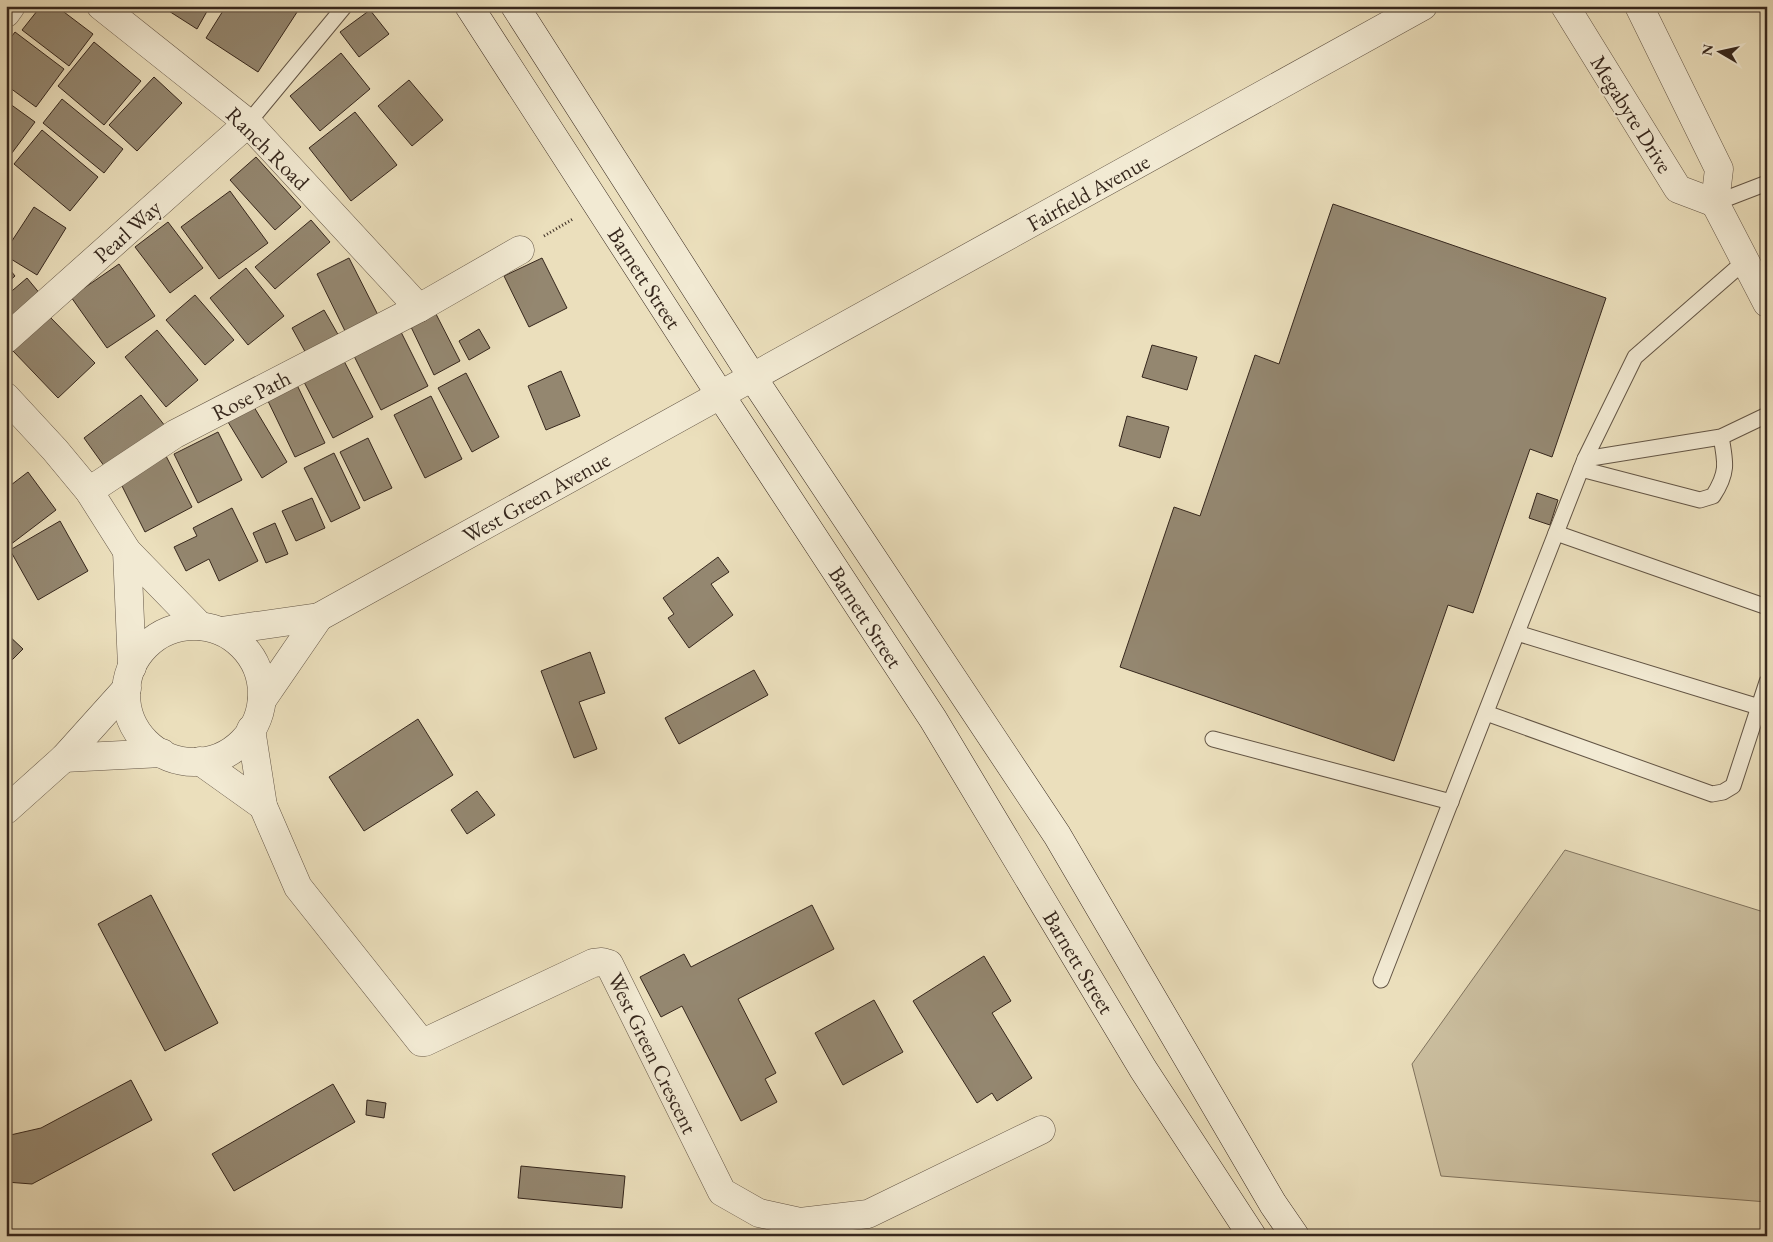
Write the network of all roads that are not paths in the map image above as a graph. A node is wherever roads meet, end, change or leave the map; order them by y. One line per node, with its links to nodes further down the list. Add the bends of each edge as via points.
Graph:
1 (11, 6): 9 (street)
2 (469, 6): 20 (street, Barnett Street)
3 (515, 6): 18 (street, Barnett Street)
4 (1423, 6): 18 (street, Fairfield Avenue)
5 (1565, 6): 12 (street, Megabyte Drive, via 1678,189)
6 (1639, 6): 12 (street, via 1720,169)
7 (107, 8): 10 (street, Ranch Road)
8 (344, 8): 10 (lane)
9 (6, 13)
10 (248, 123): 16 (street, Ranch Road); 17 (street, Pearl Way)
11 (1767, 183): 12 (lane)
12 (1715, 203): 14 (street)
13 (520, 250): 16 (street, Rose Path)
14 (1745, 261): 15 (street); 23 (lane, via 1635,357)
15 (1767, 303)
16 (419, 308): 24 (street, Rose Path, via 175,434)
17 (6, 339)
18 (753, 378): 20 (street, West Green Avenue); 48 (street, Barnett Street, via 1057,835 1268,1196)
19 (6, 396): 24 (street, via 56,450)
20 (721, 396): 28 (street, West Green Avenue); 47 (street, Barnett Street, via 933,719 1143,1069)
21 (1767, 415): 22 (lane)
22 (1721, 437): 23 (lane); 23 (lane, via 1726,462 1722,483 1713,496 1700,500)
23 (1583, 464): 25 (lane)
24 (89, 492): 26 (street)
25 (1556, 534): 27 (lane); 30 (lane)
26 (127, 551): 29 (street); 31 (street)
27 (1767, 607)
28 (319, 617): 29 (street, West Green Avenue); 33 (street, West Green Avenue)
29 (211, 628): 31 (street, via 180,627 159,636 143,649); 33 (street, via 239,642 253,659 260,678)
30 (1517, 633): 34 (lane); 35 (lane)
31 (129, 678): 39 (street, via 128,709 136,729 150,746); 40 (street)
32 (1767, 682): 34 (lane)
33 (262, 700): 37 (street)
34 (1758, 707): 36 (lane)
35 (1486, 713): 36 (lane, via 1712,794 1733,786); 42 (lane)
36 (1760, 726)
37 (251, 729): 41 (street, via 246,739 230,752 210,761); 43 (street, West Green Crescent)
38 (1213, 739): 42 (lane)
39 (162, 753): 40 (street); 41 (street, via 188,762)
40 (64, 758): 44 (street)
41 (200, 761): 43 (street)
42 (1451, 802): 45 (lane)
43 (264, 806): 46 (street, West Green Crescent, via 298,888 421,1042 593,963 609,964 722,1192 759,1213 800,1222 868,1214)
44 (6, 810)
45 (1381, 980)
46 (1041, 1130)
47 (1252, 1236)
48 (1295, 1236)

